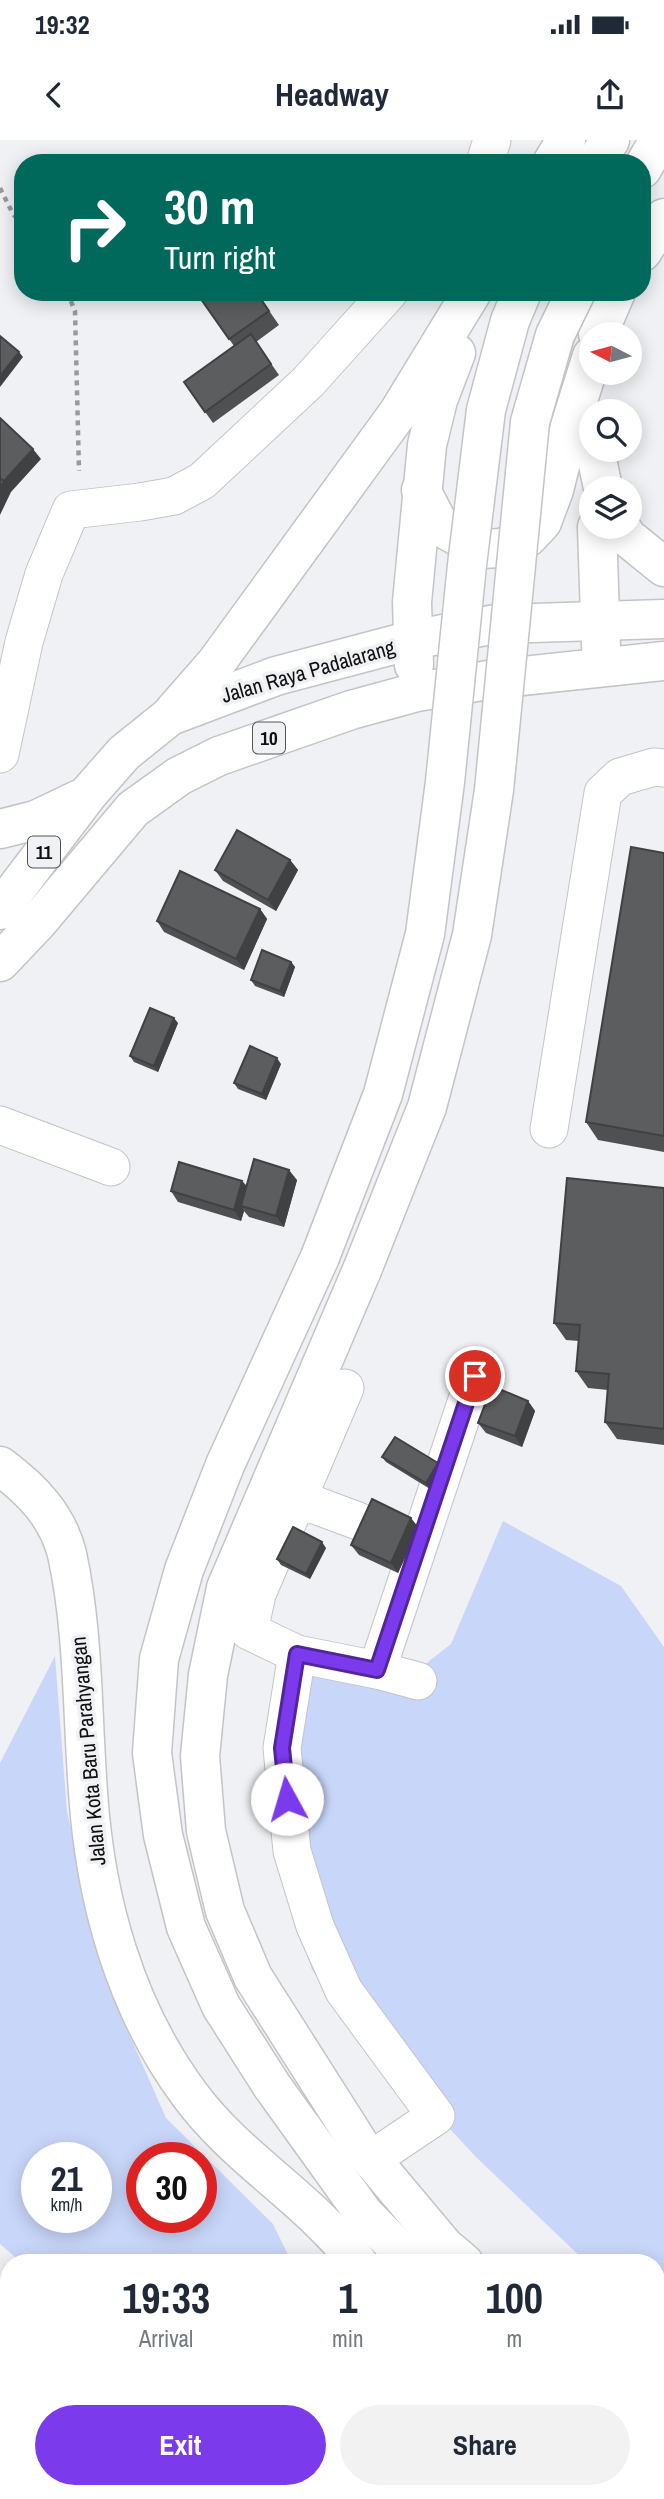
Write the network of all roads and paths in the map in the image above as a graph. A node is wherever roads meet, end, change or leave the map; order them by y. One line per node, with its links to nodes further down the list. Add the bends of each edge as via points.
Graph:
1 (0, 188): 2 (path)
2 (14, 215)
3 (664, 218): 4 (main road)
4 (651, 238)
5 (71, 301): 13 (path, via 78,366 79,471)
6 (381, 301): 13 (street, via 308,382 202,481 174,496)
7 (466, 301): 23 (main road, via 398,413 216,663)
8 (476, 301): 12 (main road, via 438,400)
9 (518, 301): 45 (main road, bridge, via 486,410 425,934 383,1094 320,1257 225,1465 184,1570 159,1659 152,1753 163,1835 186,1927 222,2006 272,2086 364,2214)
10 (572, 301): 41 (main road, bridge, via 555,335 530,422 494,790 472,935 427,1107 226,1588 208,1675 200,1756 206,1831 225,1911 253,1977)
11 (583, 385): 12 (main road, via 555,489 542,522 528,537 502,548 481,549 447,531)
12 (421, 490): 19 (main road)
13 (71, 510): 24 (street, via 44,574 24,642)
14 (597, 539): 18 (main road)
15 (629, 539): 16 (main road)
16 (664, 567)
17 (664, 619): 18 (main road, Jalan Raya Padalarang)
18 (600, 621): 19 (main road, Jalan Raya Padalarang, via 496,624); 21 (main road)
19 (412, 640): 22 (main road); 23 (main road, Jalan Raya Padalarang, via 276,676)
20 (664, 661): 21 (main road, 10)
21 (603, 666): 22 (main road, 10)
22 (417, 692): 29 (main road, 10, via 286,731 179,776 133,809)
23 (170, 716): 26 (main road, Jalan Raya Padalarang / 11, via 124,753)
24 (0, 754)
25 (664, 768): 31 (street, via 620,777 603,793)
26 (88, 794): 27 (main road, via 36,820); 28 (main road, Jalan Raya Padalarang / 11)
27 (0, 829)
28 (0, 910)
29 (0, 962)
30 (0, 1125): 32 (street)
31 (549, 1129)
32 (111, 1167)
33 (475, 1376): 39 (street)
34 (345, 1388): 36 (street)
35 (0, 1466): 42 (main road, Jalan Kota Baru Parahyangan, via 28,1488 64,1541 79,1636 95,1860 114,1944 134,1993 176,2074 204,2113)
36 (296, 1504): 37 (street, via 315,1505); 38 (street, via 257,1594 249,1630)
37 (358, 1521)
38 (297, 1654): 39 (street); 41 (street, via 282,1748 292,1851 315,1926 344,1991 436,2116)
39 (377, 1670): 40 (street)
40 (418, 1681)
41 (372, 2159): 46 (main road)
42 (302, 2205): 43 (main road); 44 (main road)
43 (342, 2254)
44 (351, 2254)
45 (403, 2254)
46 (453, 2254)

